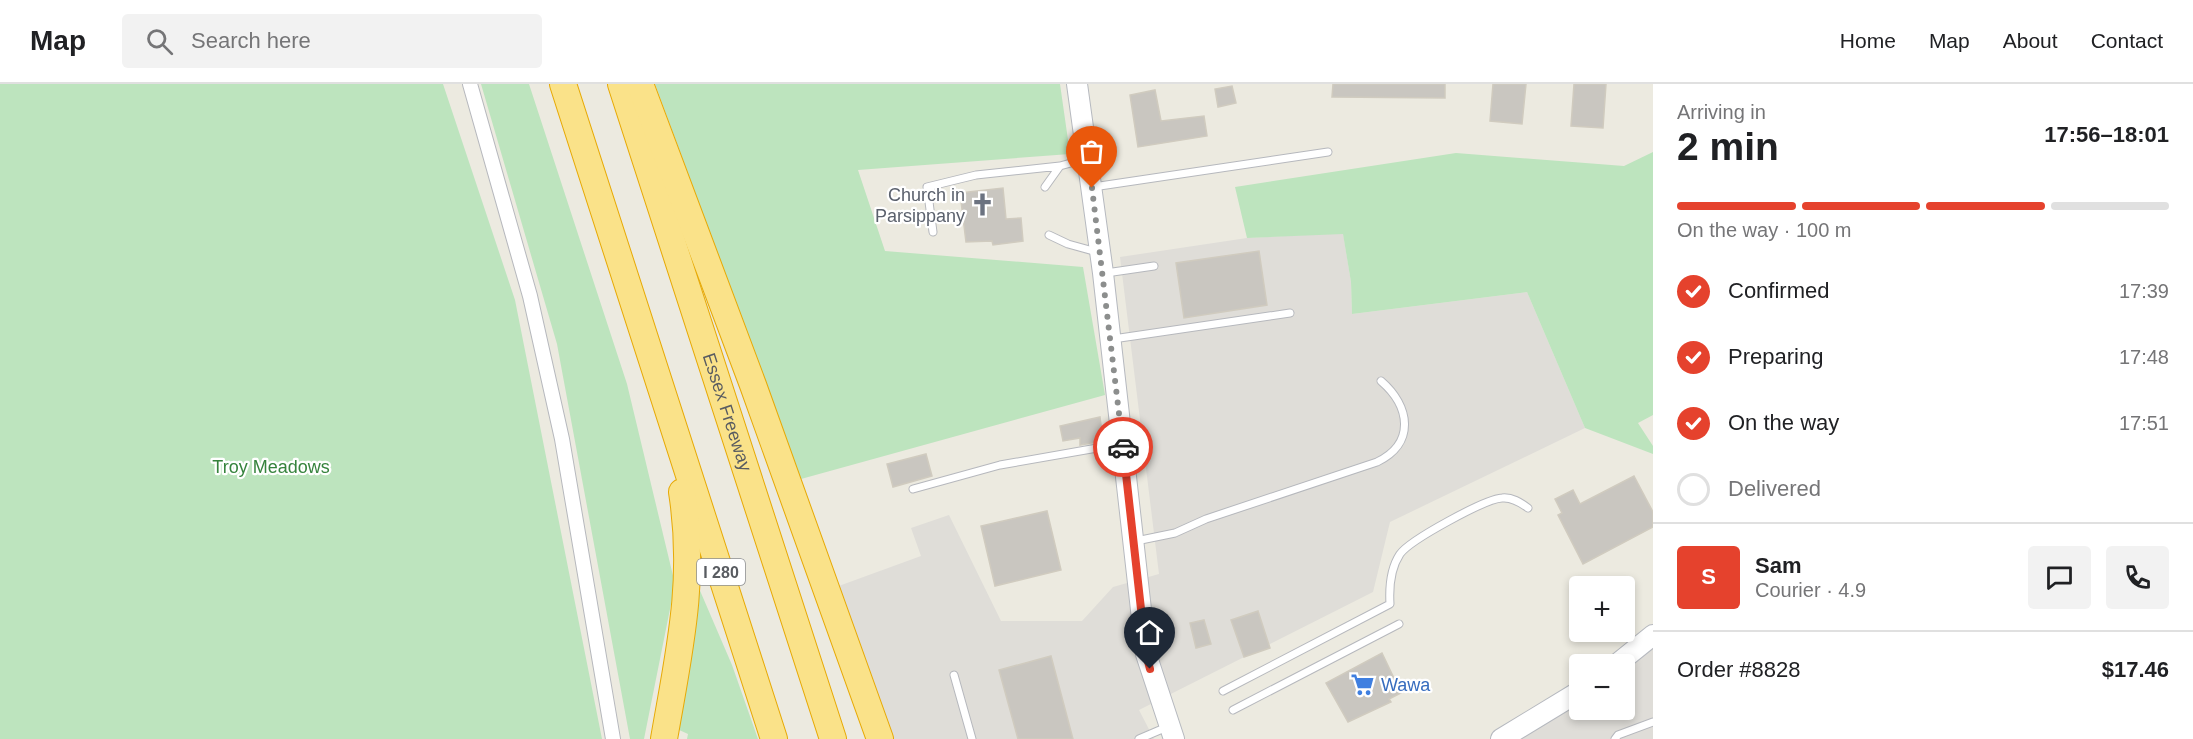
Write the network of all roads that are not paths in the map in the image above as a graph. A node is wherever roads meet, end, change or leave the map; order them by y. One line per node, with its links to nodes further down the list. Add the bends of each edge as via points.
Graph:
1 (470, 84): 33 (street, via 530,296 562,439)
2 (563, 84): 19 (highway, I 280)
3 (621, 84): 36 (highway, Essex Freeway)
4 (640, 84): 37 (highway)
5 (1077, 84): 7 (street)
6 (1328, 152): 10 (lane)
7 (1088, 159): 8 (lane); 10 (street)
8 (1060, 166): 9 (lane); 11 (lane, via 976,175 927,187)
9 (1044, 187)
10 (1092, 188): 13 (street)
11 (933, 232)
12 (1049, 235): 13 (lane)
13 (1100, 253): 15 (street)
14 (1154, 266): 15 (lane)
15 (1103, 273): 17 (street)
16 (1290, 313): 17 (lane)
17 (1111, 340): 20 (street)
18 (1381, 381): 23 (lane, via 1397,398 1405,420 1400,443 1389,456 1175,533)
19 (668, 406): 34 (highway, via 689,560 684,627); 35 (highway, I 280)
20 (1123, 444): 21 (lane, via 1000,465); 23 (street)
21 (913, 489)
22 (1528, 508): 28 (lane, via 1512,499 1490,500 1416,539 1399,556 1390,584 1390,604)
23 (1133, 541): 32 (street, via 1146,654)
24 (1399, 624): 30 (lane)
25 (1653, 635): 26 (street)
26 (1629, 654)
27 (954, 675): 38 (lane)
28 (1223, 691)
29 (1569, 698): 40 (street)
30 (1233, 710)
31 (1653, 722): 41 (lane)
32 (1172, 732): 39 (lane)
33 (613, 739)
34 (664, 739)
35 (774, 739)
36 (833, 739)
37 (880, 739)
38 (972, 739)
39 (1139, 739)
40 (1501, 739)
41 (1615, 739)

